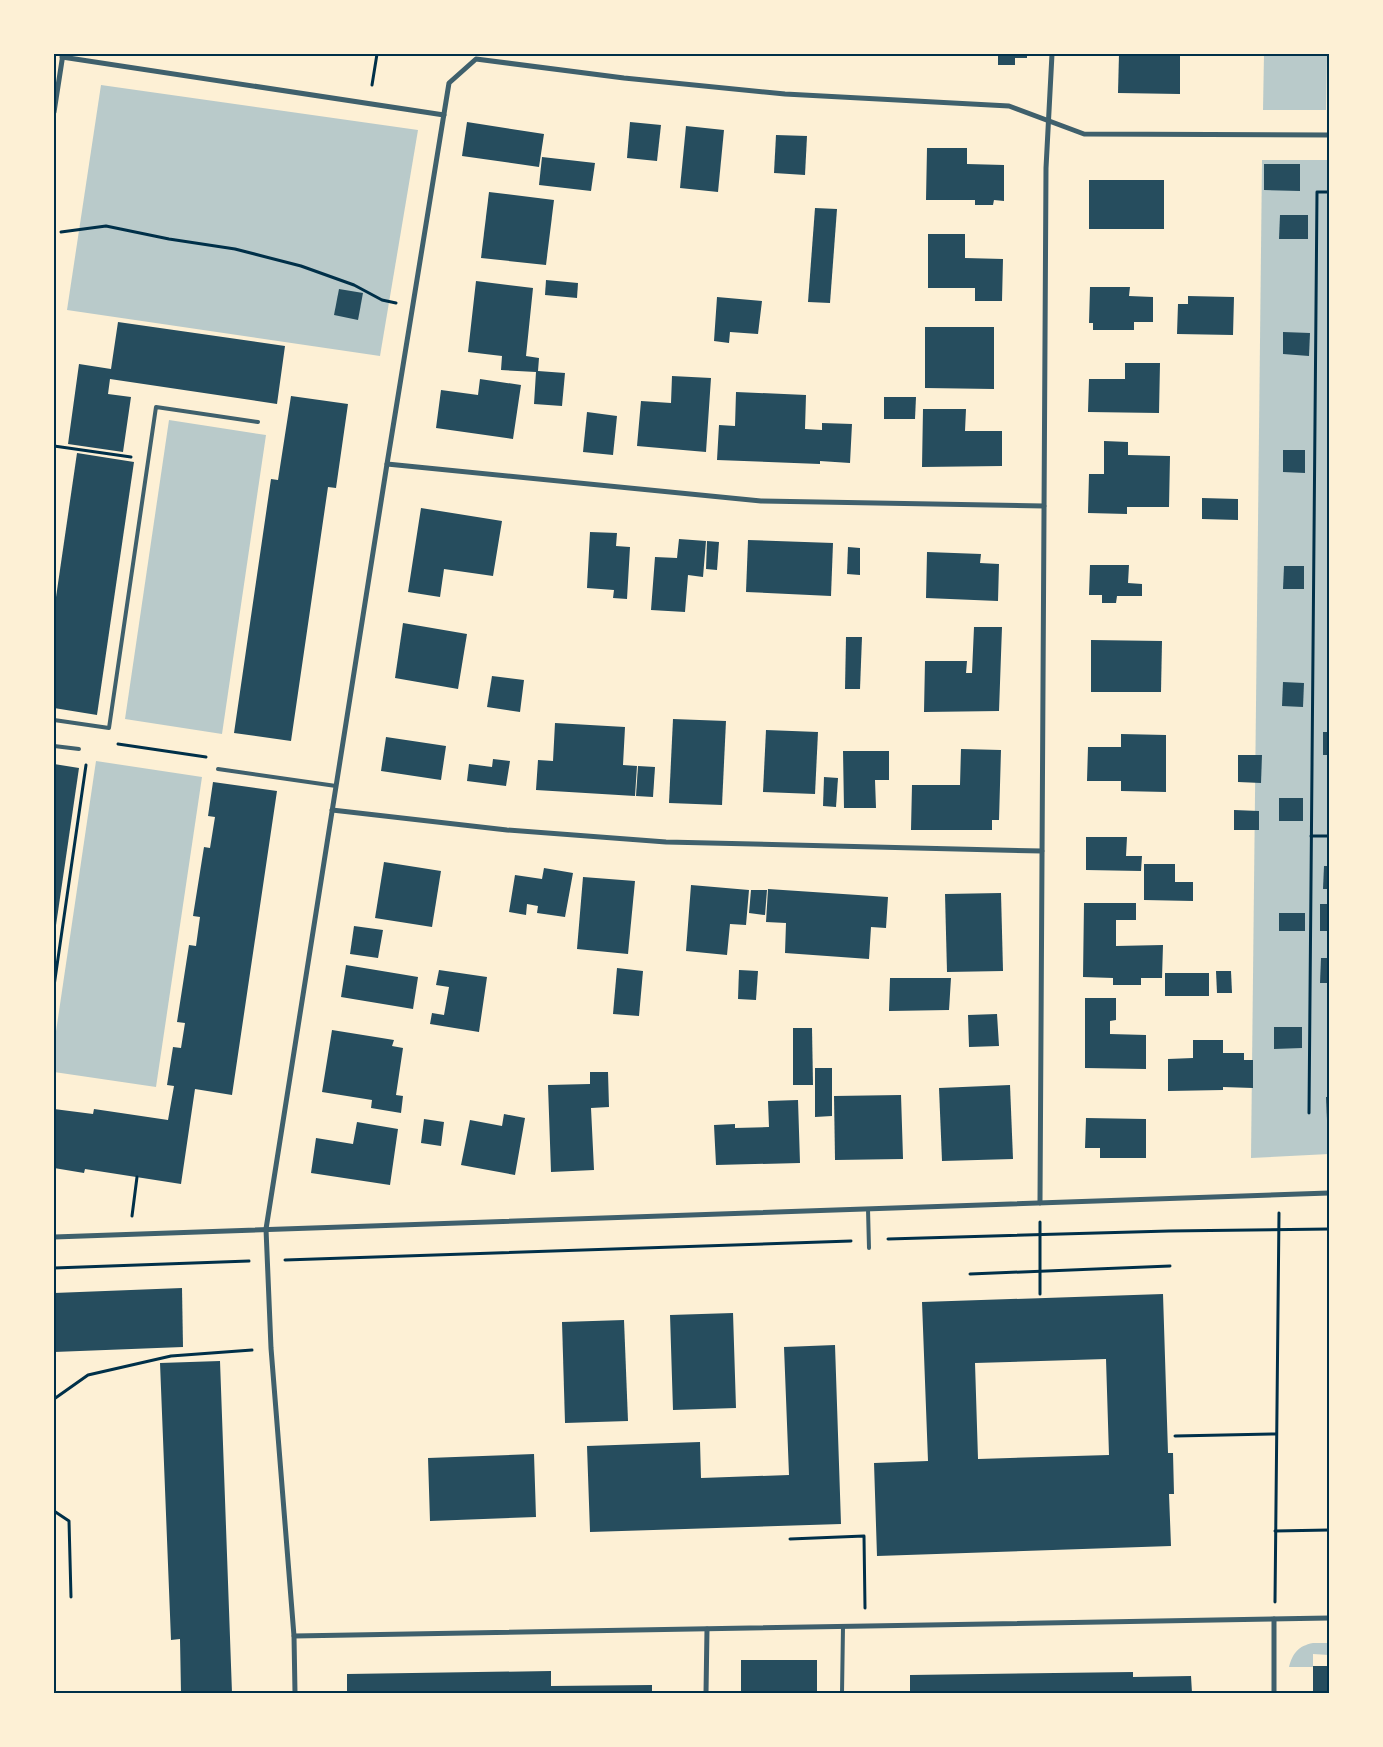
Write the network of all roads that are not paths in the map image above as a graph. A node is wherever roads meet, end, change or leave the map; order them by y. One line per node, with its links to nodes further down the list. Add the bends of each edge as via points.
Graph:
1 (1052, 54): 5 (street)
2 (63, 56): 3 (street); 4 (street)
3 (54, 112)
4 (444, 115): 5 (street, via 450,83 476,60 785,94 1009,106); 8 (street)
5 (1050, 120): 6 (street, via 1084,134); 9 (street, via 1046,168)
6 (1329, 135)
7 (258, 422): 10 (lane, via 156,407 109,728)
8 (386, 464): 9 (street, via 761,501); 14 (street)
9 (1044, 506): 16 (street)
10 (54, 720)
11 (54, 746): 12 (lane)
12 (79, 749)
13 (218, 769): 14 (lane)
14 (336, 786): 15 (street)
15 (332, 810): 16 (street, via 507,830 666,842); 20 (street)
16 (1042, 851): 18 (street)
17 (1329, 1193): 18 (street)
18 (1040, 1203): 19 (street)
19 (868, 1209): 20 (street); 22 (lane)
20 (266, 1229): 21 (street); 27 (street, via 271,1348)
21 (54, 1237)
22 (869, 1248)
23 (1329, 1618): 24 (street)
24 (1274, 1619): 25 (street); 31 (street)
25 (842, 1626): 26 (street); 30 (lane)
26 (707, 1629): 27 (street); 29 (street)
27 (294, 1636): 28 (street)
28 (295, 1693)
29 (706, 1693)
30 (842, 1693)
31 (1274, 1693)

